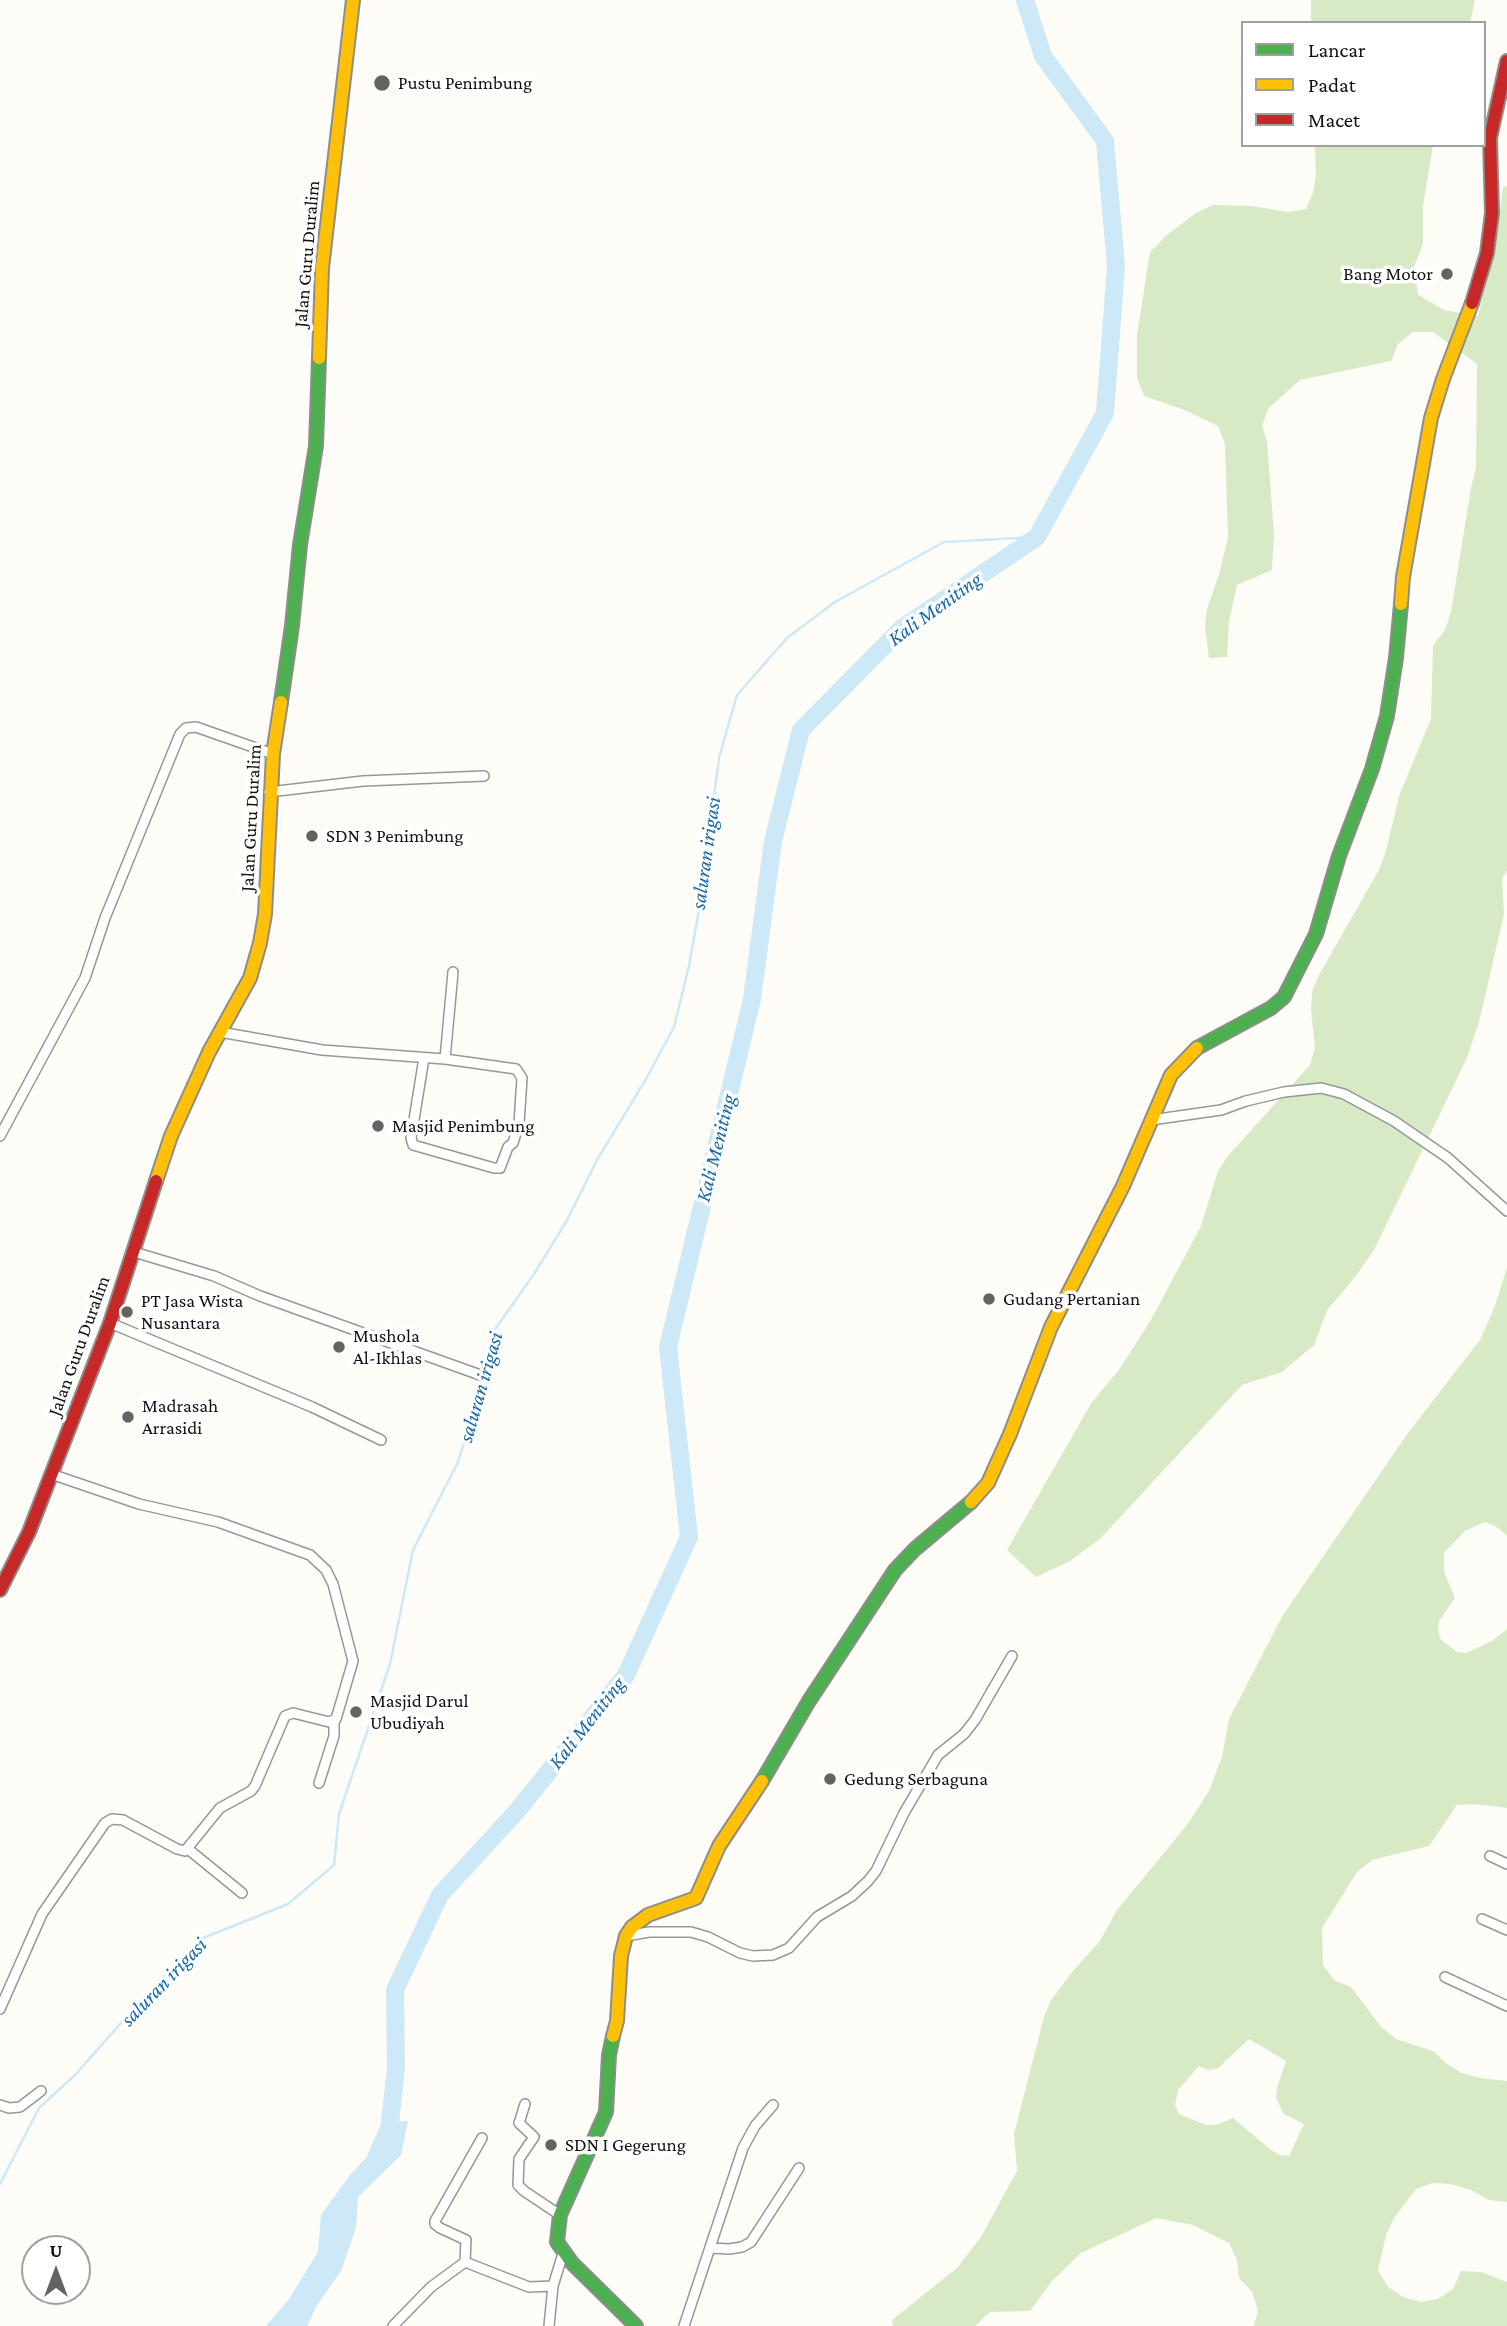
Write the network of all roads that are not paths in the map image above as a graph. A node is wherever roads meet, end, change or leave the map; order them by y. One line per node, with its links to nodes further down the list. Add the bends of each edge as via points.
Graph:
1 (353, 0): 3 (street, Jalan Guru Duralim, via 320,293 316,446)
2 (1507, 61): 10 (street, via 1490,138 1492,213 1487,253 1431,418 1403,577 1390,703 1372,769 1316,934 1293,983 1271,1008 1190,1054 1171,1076)
3 (273, 754): 5 (street, Jalan Guru Duralim); 11 (street, via 195,727 186,727 180,734 85,978)
4 (484, 776): 5 (street, via 363,781)
5 (269, 792): 7 (street, Jalan Guru Duralim, via 260,943 250,978)
6 (453, 972): 9 (street)
7 (220, 1032): 8 (street, via 323,1050); 13 (street, Jalan Guru Duralim, via 171,1136)
8 (424, 1058): 9 (street); 9 (street, via 412,1144 500,1168 517,1134 521,1075 514,1069)
9 (444, 1059)
10 (1152, 1119): 12 (street, via 1221,1110 1284,1092 1321,1088 1344,1094 1395,1121 1448,1158); 28 (street, via 1051,1327 988,1483 970,1505 895,1570 719,1846 696,1898 648,1915)
11 (0, 1136)
12 (1507, 1211)
13 (134, 1252): 14 (street, Jalan Guru Duralim); 15 (street, via 214,1276)
14 (110, 1323): 16 (street); 17 (street, Jalan Guru Duralim)
15 (484, 1376)
16 (381, 1440)
17 (51, 1474): 18 (street, Jalan Guru Duralim); 20 (street, via 139,1504 236,1527 316,1559 333,1584 353,1657)
18 (0, 1590)
19 (1012, 1656): 28 (street, via 975,1720 938,1755 868,1881 817,1917 789,1948 753,1956 691,1932)
20 (334, 1721): 21 (street, via 334,1736); 22 (street, via 296,1713 285,1716 255,1786 225,1804)
21 (319, 1783)
22 (188, 1849): 25 (street); 31 (street, via 177,1849 123,1819 105,1823 41,1914)
23 (1490, 1856): 24 (street)
24 (1507, 1864)
25 (242, 1893)
26 (1482, 1919): 27 (street)
27 (1507, 1930)
28 (626, 1936): 38 (street, via 606,2112)
29 (1445, 1977): 30 (street)
30 (1507, 2006)
31 (0, 2009)
32 (41, 2091): 34 (street, via 23,2106)
33 (525, 2104): 38 (street, via 519,2123 534,2137 519,2159 518,2185)
34 (0, 2105)
35 (773, 2105): 39 (street, via 743,2148)
36 (482, 2138): 41 (street, via 435,2221 466,2240)
37 (799, 2168): 39 (street, via 751,2242 729,2249)
38 (561, 2215): 40 (street, via 557,2242)
39 (710, 2248): 46 (street)
40 (564, 2250): 42 (street); 45 (street)
41 (465, 2262): 42 (street, via 529,2287); 43 (street, via 431,2287)
42 (553, 2286): 44 (street)
43 (393, 2326)
44 (549, 2326)
45 (636, 2326)
46 (684, 2326)

